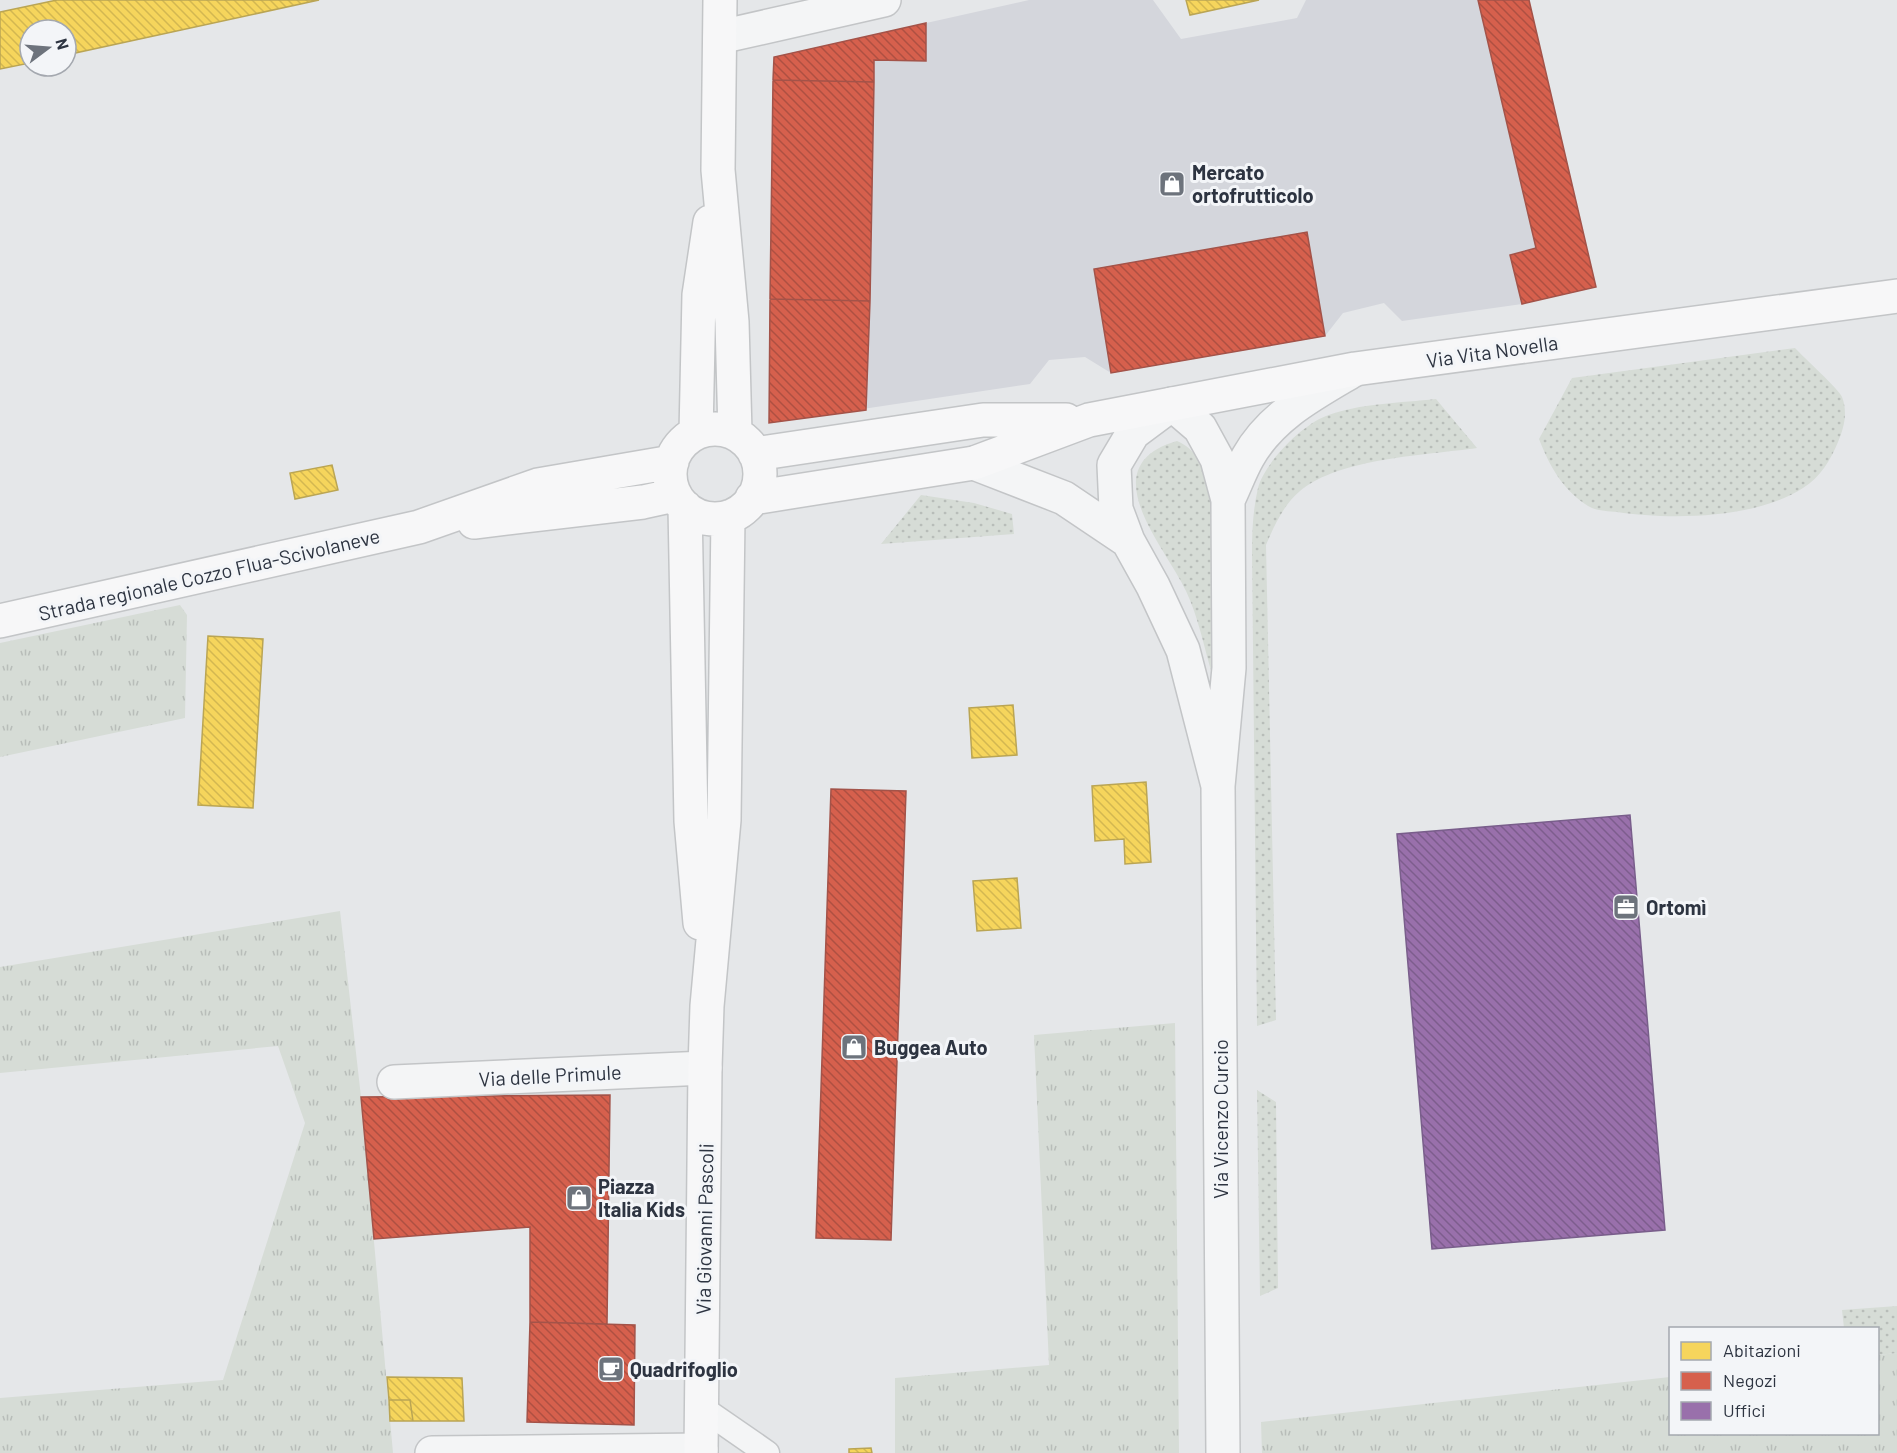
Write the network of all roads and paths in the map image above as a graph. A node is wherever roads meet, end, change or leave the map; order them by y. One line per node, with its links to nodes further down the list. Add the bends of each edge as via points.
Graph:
1 (720, 0): 3 (main road)
2 (884, 0): 3 (street)
3 (720, 37): 4 (main road)
4 (718, 170): 9 (main road, via 699,296); 10 (main road)
5 (1897, 296): 6 (main road, Via Vita Novella)
6 (1355, 369): 7 (main road, Via Vita Novella); 13 (street, via 1294,406 1271,428 1248,456)
7 (1172, 404): 8 (main road, Via Vita Novella); 13 (street, via 1200,428 1217,459); 17 (street, via 1133,433 1114,465 1116,509)
8 (1089, 420): 10 (main road, via 983,420); 12 (main road)
9 (696, 433): 10 (main road, via 715,428); 11 (main road, via 680,445)
10 (745, 443): 15 (main road, via 759,469 759,484)
11 (672, 462): 14 (main road, via 670,479); 16 (main road, via 538,485)
12 (974, 463): 15 (main road); 17 (street, via 1064,498)
13 (1228, 500): 19 (street, via 1229,668)
14 (680, 501): 15 (main road, via 698,516 713,519); 16 (main road); 20 (main road, via 691,821)
15 (740, 508): 20 (main road, via 724,820)
16 (419, 527): 18 (main road, Strada regionale Cozzo Flua-Scivolaneve)
17 (1128, 542): 19 (street, via 1183,650)
18 (0, 621)
19 (1218, 786): 27 (street, Via Vicenzo Curcio)
20 (707, 1006): 21 (main road, Via Giovanni Pascoli)
21 (705, 1068): 22 (street, Via delle Primule); 23 (main road, Via Giovanni Pascoli)
22 (394, 1082)
23 (702, 1408): 24 (main road, Via Giovanni Pascoli); 26 (lane)
24 (701, 1452): 25 (street)
25 (432, 1453)
26 (767, 1453)
27 (1223, 1453)

